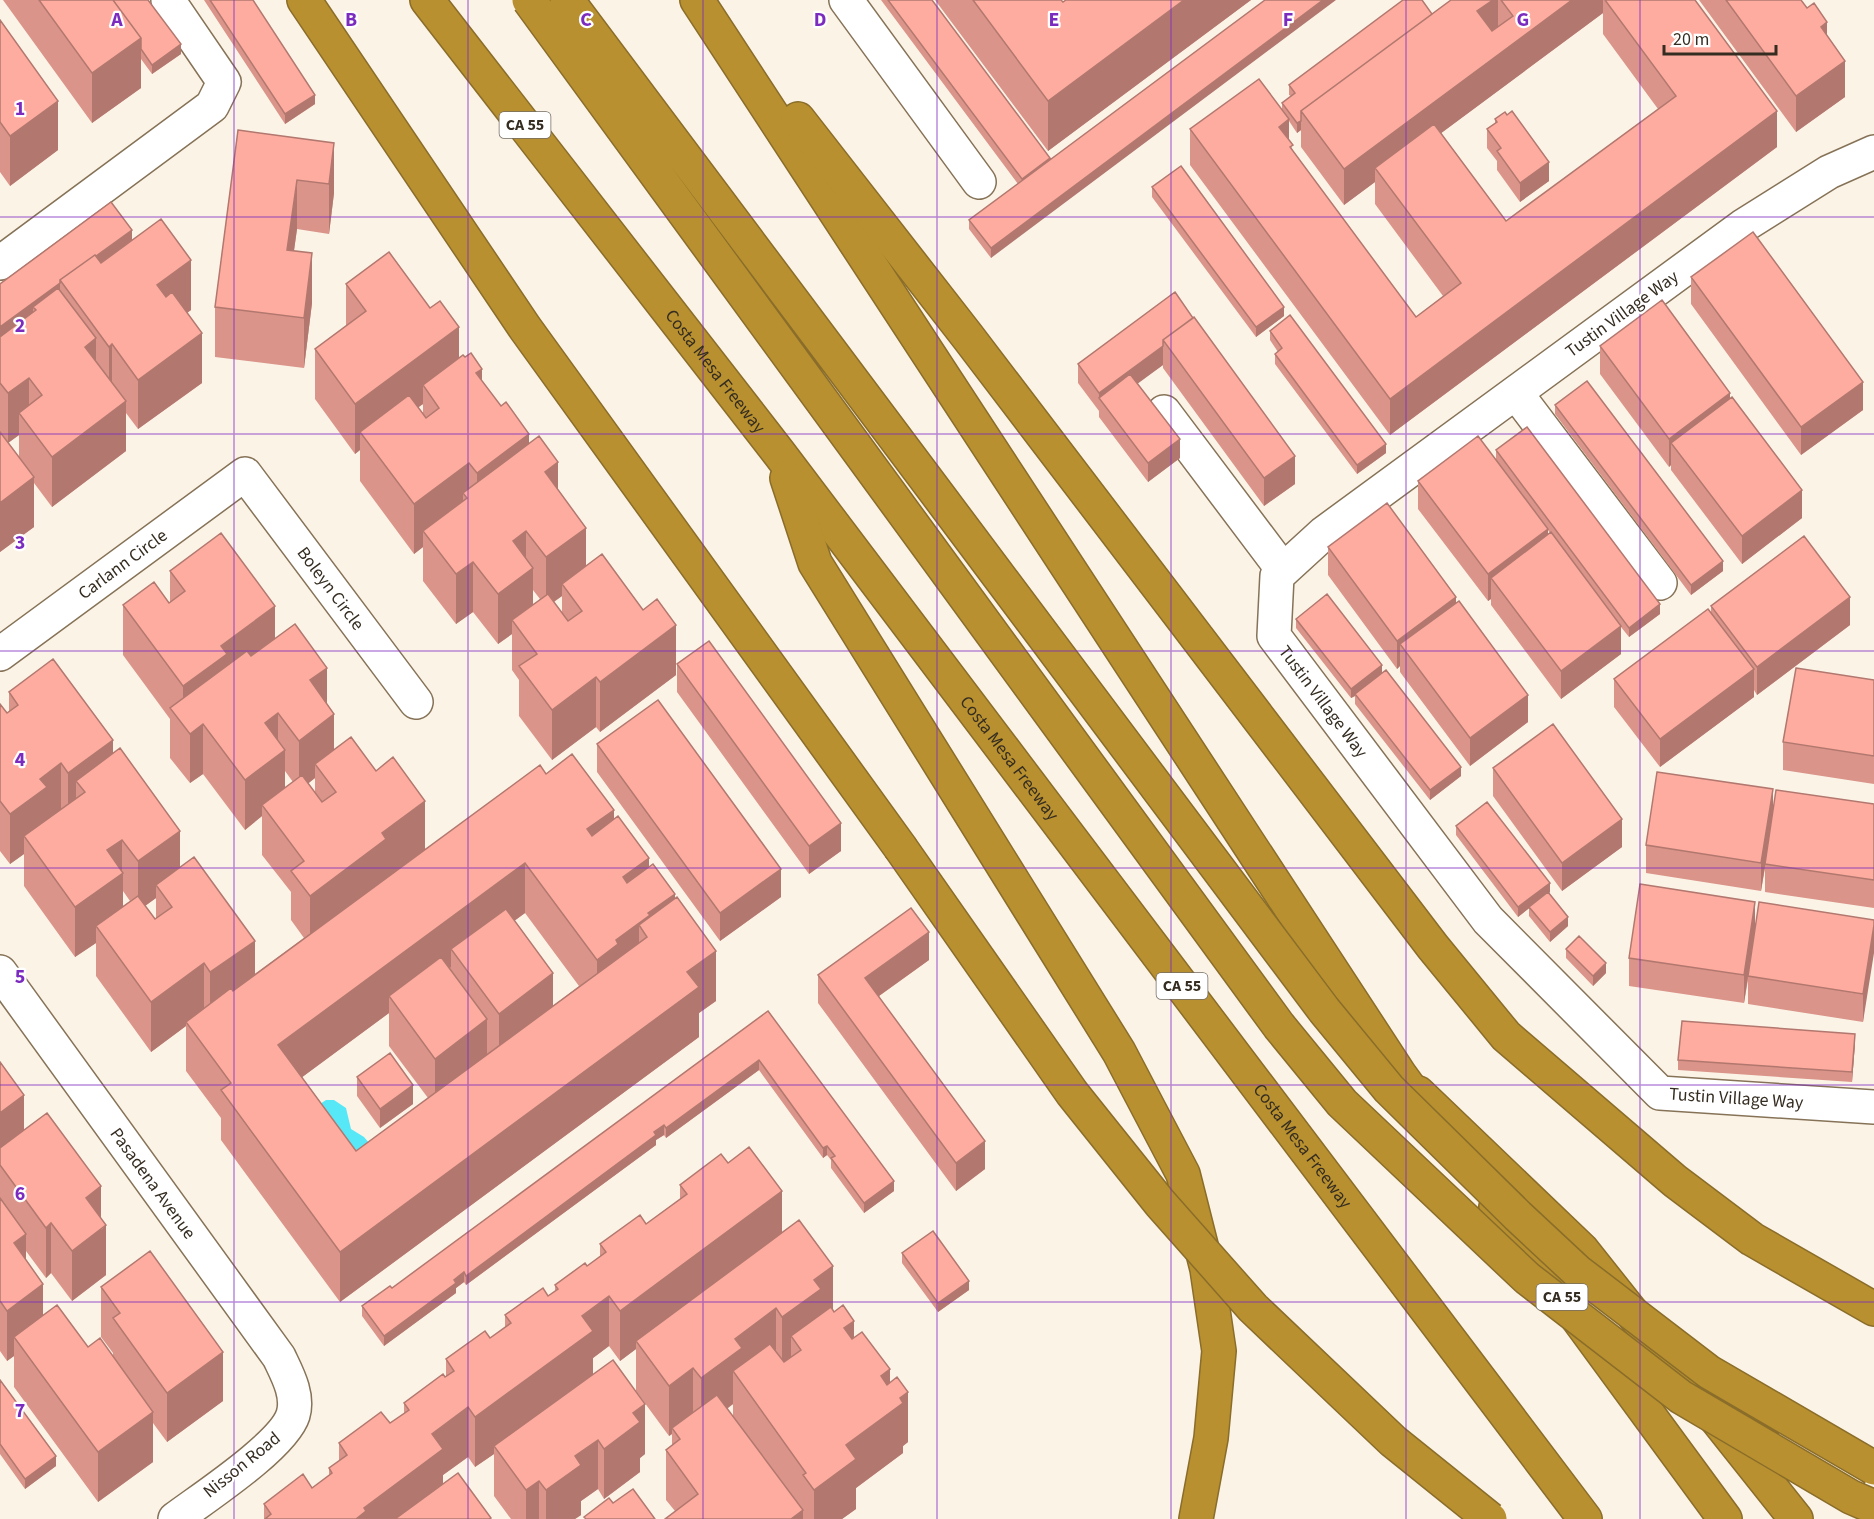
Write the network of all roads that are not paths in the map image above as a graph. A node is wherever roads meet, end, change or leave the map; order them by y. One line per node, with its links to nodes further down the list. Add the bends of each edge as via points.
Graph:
1 (168, 0): 11 (street, via 224,82 212,106)
2 (304, 0): 29 (highway, bridge, via 525,328 900,847 1072,1093 1160,1203 1253,1308 1393,1441)
3 (427, 0): 14 (highway, Costa Mesa Freeway / CA 55)
4 (529, 0): 26 (highway, bridge, via 1279,1026 1342,1103 1527,1278 1681,1397)
5 (567, 0): 25 (highway, bridge, via 1324,1010 1389,1089 1577,1271 1709,1372)
6 (698, 0): 21 (highway, CA 55)
7 (706, 0): 23 (highway, via 1433,947 1506,1035 1675,1181 1743,1232)
8 (846, 0): 10 (street)
9 (1874, 152): 12 (street, Tustin Village Way, via 1829,172 1743,226)
10 (979, 182)
11 (0, 263)
12 (1516, 393): 16 (street, Tustin Village Way, via 1324,533); 17 (street)
13 (1164, 412): 16 (street)
14 (779, 453): 28 (highway, via 815,563 1119,1052 1183,1174 1207,1269 1219,1351 1211,1438); 30 (highway, Costa Mesa Freeway / CA 55)
15 (244, 474): 18 (street, Carlann Circle); 19 (street, Boleyn Circle)
16 (1283, 570): 22 (street, Tustin Village Way, via 1276,576 1274,636 1488,920 1660,1093)
17 (1660, 583)
18 (0, 654)
19 (416, 702)
20 (0, 972): 24 (street, Pasadena Avenue, via 279,1357)
21 (1400, 1075): 31 (highway, CA 55); 32 (highway, via 1582,1250)
22 (1874, 1107)
23 (1874, 1309)
24 (295, 1401): 27 (street, Nisson Road, via 285,1430 265,1451)
25 (1874, 1468)
26 (1874, 1507)
27 (175, 1519)
28 (1196, 1519)
29 (1490, 1519)
30 (1585, 1519)
31 (1725, 1519)
32 (1796, 1519)

